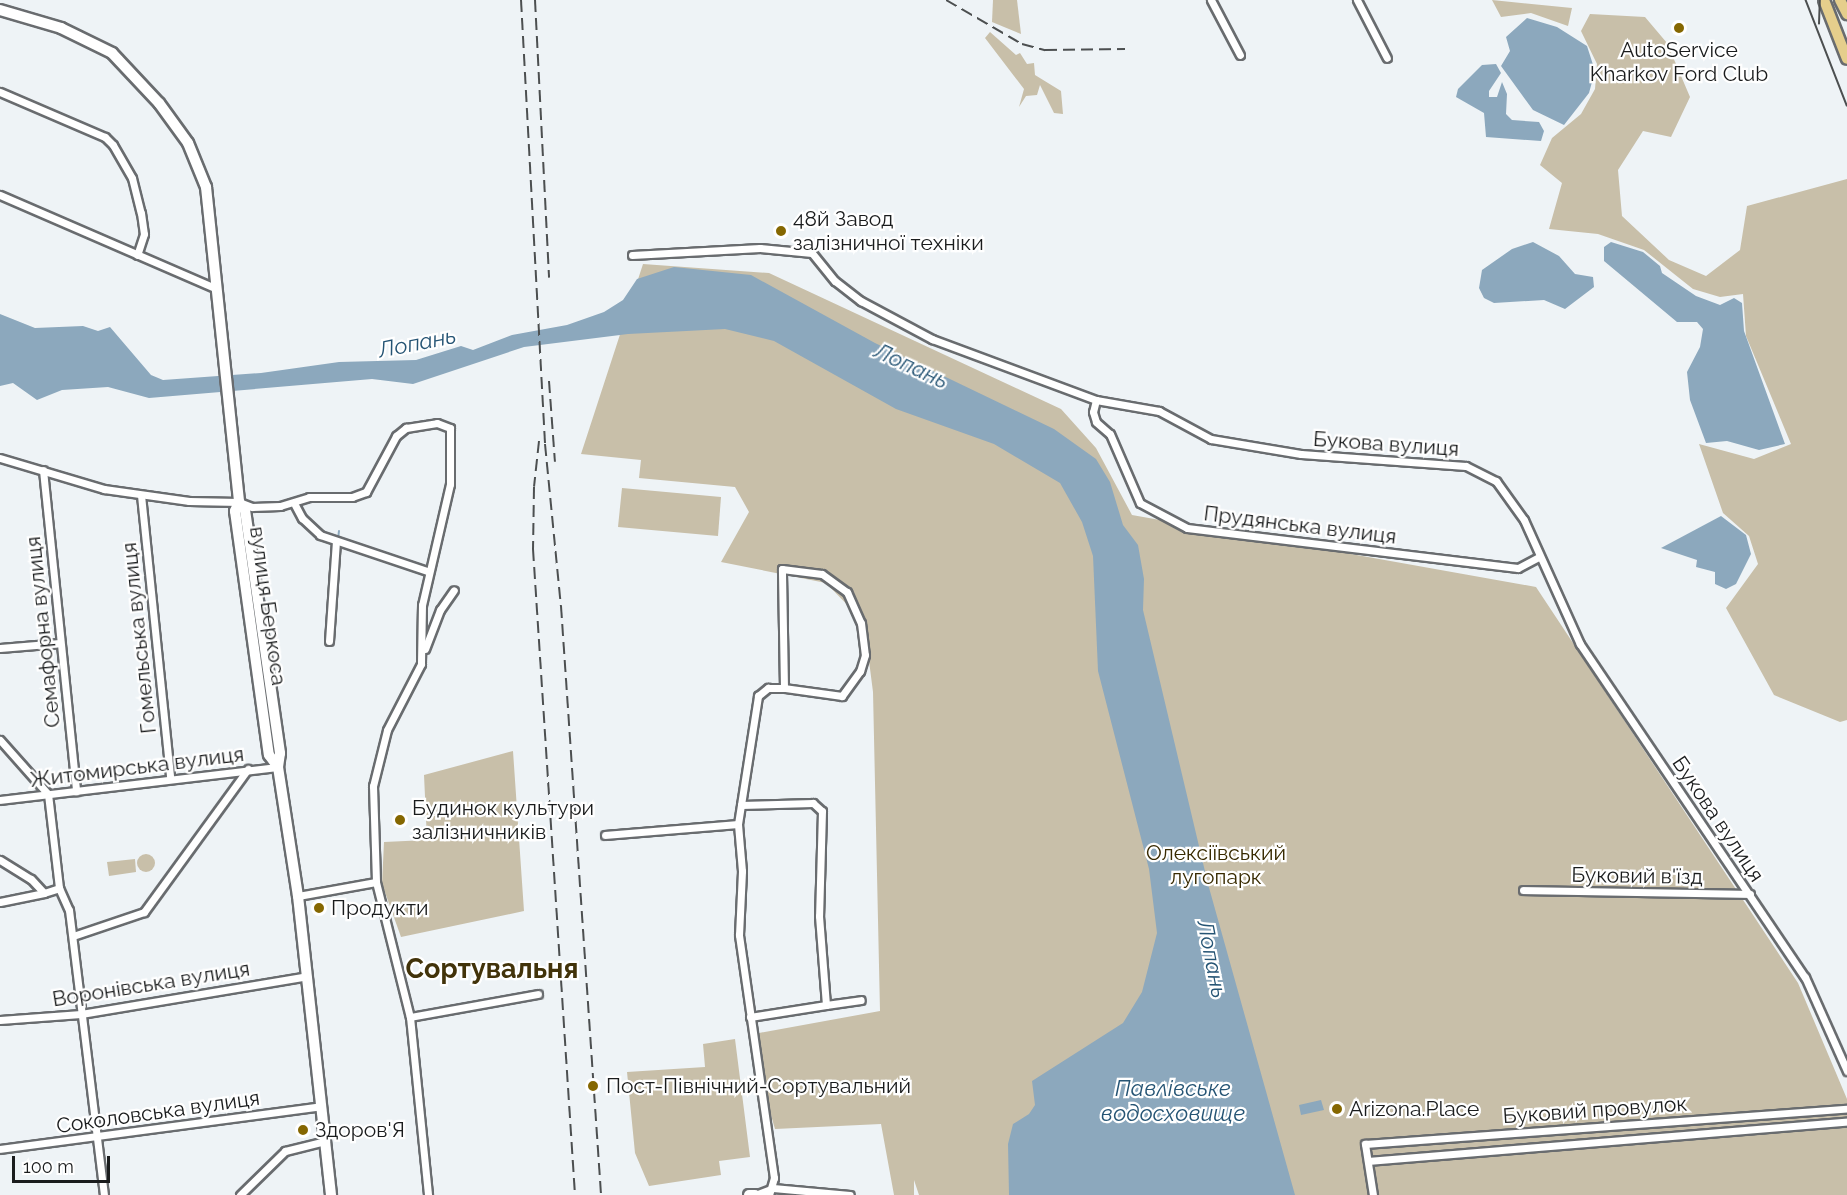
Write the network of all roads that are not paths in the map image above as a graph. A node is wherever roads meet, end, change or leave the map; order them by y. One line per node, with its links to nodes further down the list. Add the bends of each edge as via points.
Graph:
1 (1211, 0): 7 (street)
2 (1357, 0): 8 (street)
3 (1825, 0): 9 (main road)
4 (1840, 0): 6 (main road)
5 (0, 10): 14 (street, вулиця Беркоса, via 89,39 112,53 159,103 188,143 206,187)
6 (1847, 14)
7 (1240, 55)
8 (1387, 58)
9 (1847, 59)
10 (0, 92): 12 (street, via 105,137 113,145 132,178 141,213 144,234)
11 (0, 195): 12 (street)
12 (136, 255): 14 (street)
13 (632, 255): 15 (street, Букова вулиця, via 760,248 812,253 835,281 907,327)
14 (217, 289): 19 (street, вулиця Беркоса)
15 (1096, 400): 22 (street, Букова вулиця, via 1159,411 1196,433 1241,447 1466,466 1496,480 1524,520); 22 (street, Прудянська вулиця, via 1096,422 1110,434 1140,503 1187,528 1518,568)
16 (0, 458): 17 (street)
17 (44, 470): 18 (street, via 104,489); 26 (street, Семафорна вулиця)
18 (141, 495): 19 (street); 33 (street, Гомельська вулиця)
19 (239, 502): 20 (street, via 252,507); 31 (street, вулиця Беркоса, via 235,511 269,755)
20 (296, 505): 21 (street, via 302,518 320,536); 23 (street, via 309,497 352,497 366,492 396,436 406,428 445,424 452,434 450,484)
21 (337, 542): 23 (street); 25 (street)
22 (1539, 557): 45 (street, Букова вулиця, via 1580,644)
23 (427, 572): 28 (street, via 422,605)
24 (454, 590): 28 (street, via 440,610)
25 (329, 641)
26 (60, 643): 27 (street); 34 (street, Семафорна вулиця)
27 (0, 648)
28 (423, 654): 41 (street, via 417,676 387,730 376,766)
29 (784, 688): 29 (street, via 842,696 860,671 865,655 861,623 847,592 822,574 782,569); 37 (street, via 768,688 758,696)
30 (0, 740): 35 (street)
31 (278, 767): 32 (street, Житомирська вулиця); 46 (street, вулиця Беркоса)
32 (249, 770): 33 (street, Житомирська вулиця); 48 (street, via 144,912)
33 (170, 778): 34 (street, Житомирська вулиця)
34 (76, 790): 35 (street, Житомирська вулиця)
35 (48, 794): 36 (street, Житомирська вулиця); 42 (street)
36 (0, 800)
37 (741, 805): 38 (street); 52 (street, via 813,803 822,811 819,916)
38 (738, 824): 39 (street); 55 (street, via 742,871 739,935)
39 (605, 835)
40 (0, 860): 44 (street, via 32,879)
41 (376, 882): 46 (street); 54 (street)
42 (59, 888): 44 (street); 48 (street, via 69,910)
43 (1523, 890): 45 (street, Буковий в'їзд)
44 (44, 893): 47 (street)
45 (1750, 894): 57 (street, Букова вулиця, via 1805,977)
46 (298, 896): 49 (street, вулиця Беркоса)
47 (0, 902)
48 (73, 936): 53 (street)
49 (307, 976): 53 (street, Воронівська вулиця); 58 (street, вулиця Беркоса)
50 (538, 994): 54 (street)
51 (861, 1000): 52 (street)
52 (826, 1005): 55 (street)
53 (81, 1014): 56 (street, Воронівська вулиця); 61 (street)
54 (410, 1017): 69 (street)
55 (750, 1017): 65 (street)
56 (0, 1020)
57 (1847, 1071)
58 (321, 1106): 61 (street, Соколовська вулиця); 62 (street, вулиця Беркоса)
59 (1846, 1112): 64 (street, Буковий провулок, via 1365,1144)
60 (1847, 1122): 64 (street, Буковий провулок)
61 (97, 1138): 63 (street, Соколовська вулиця); 66 (street)
62 (325, 1141): 67 (street, via 285,1151); 68 (street, вулиця Беркоса)
63 (0, 1149)
64 (1368, 1161): 73 (street)
65 (771, 1192): 71 (street); 72 (street)
66 (104, 1195)
67 (240, 1195)
68 (331, 1195)
69 (428, 1195)
70 (749, 1195): 71 (street)
71 (755, 1195)
72 (850, 1195)
73 (1373, 1195)

